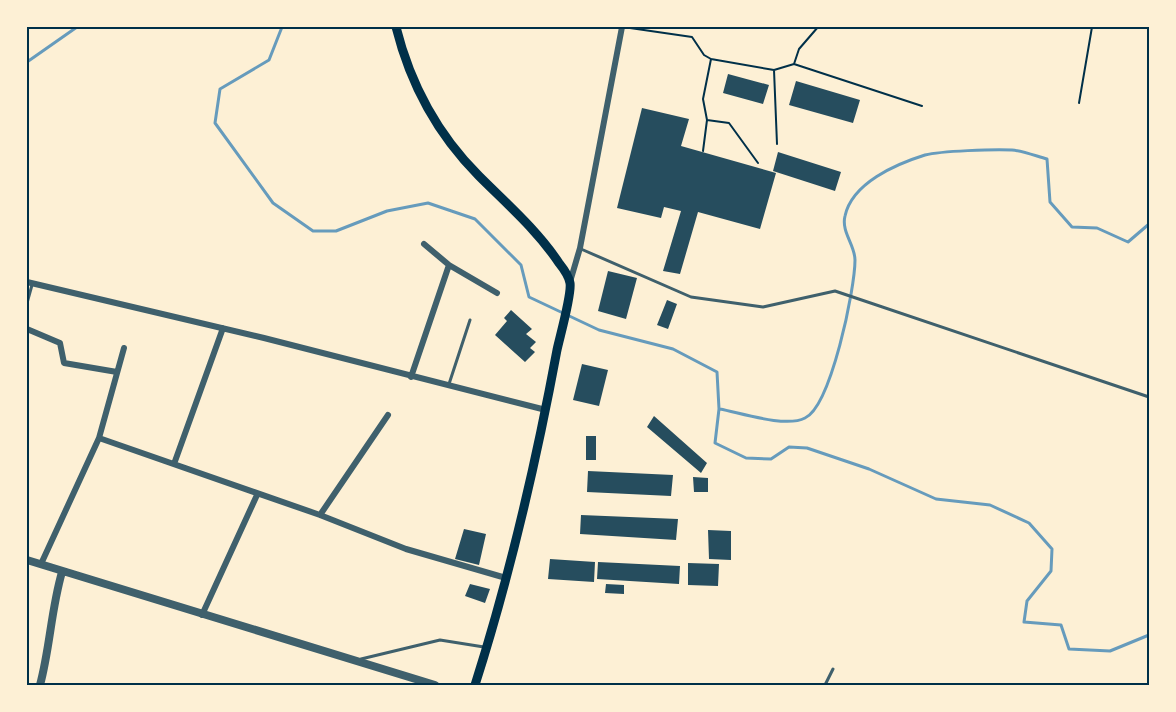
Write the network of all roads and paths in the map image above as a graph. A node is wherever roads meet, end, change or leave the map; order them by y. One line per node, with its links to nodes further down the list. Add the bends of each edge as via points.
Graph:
1 (396, 27): 18 (main road, via 409,70 444,135 560,263)
2 (623, 27): 5 (path, via 692,37); 15 (street)
3 (818, 27): 6 (path, via 799,49)
4 (1092, 27): 8 (path)
5 (711, 59): 7 (path); 10 (path, via 703,99)
6 (794, 64): 7 (path); 9 (path)
7 (774, 70): 11 (path)
8 (1079, 103)
9 (922, 106)
10 (707, 120): 12 (path); 13 (path, via 729,123)
11 (777, 144)
12 (703, 151)
13 (758, 163)
14 (424, 244): 16 (street)
15 (580, 248): 18 (street); 28 (lane, via 691,297 763,307 835,291)
16 (450, 265): 19 (street); 26 (street)
17 (30, 283): 20 (lane); 22 (street)
18 (570, 283): 29 (main road)
19 (497, 293)
20 (27, 303)
21 (470, 320): 27 (lane)
22 (223, 328): 26 (street); 32 (street)
23 (27, 329): 25 (street, via 60,343 64,363)
24 (124, 348): 25 (street)
25 (117, 372): 31 (street)
26 (411, 377): 27 (street)
27 (448, 386): 29 (street)
28 (1149, 398)
29 (546, 410): 38 (main road)
30 (388, 415): 34 (street)
31 (99, 438): 32 (street); 36 (street)
32 (174, 464): 33 (street)
33 (257, 495): 34 (street); 39 (street)
34 (320, 515): 38 (street, via 406,549)
35 (27, 560): 36 (street)
36 (41, 564): 37 (street)
37 (62, 572): 39 (street); 43 (street)
38 (506, 578): 40 (main road)
39 (202, 615): 41 (street)
40 (487, 647): 41 (lane, via 440,640); 45 (main road)
41 (360, 660): 44 (street)
42 (833, 669): 46 (lane)
43 (40, 685)
44 (435, 685)
45 (475, 685)
46 (825, 685)

